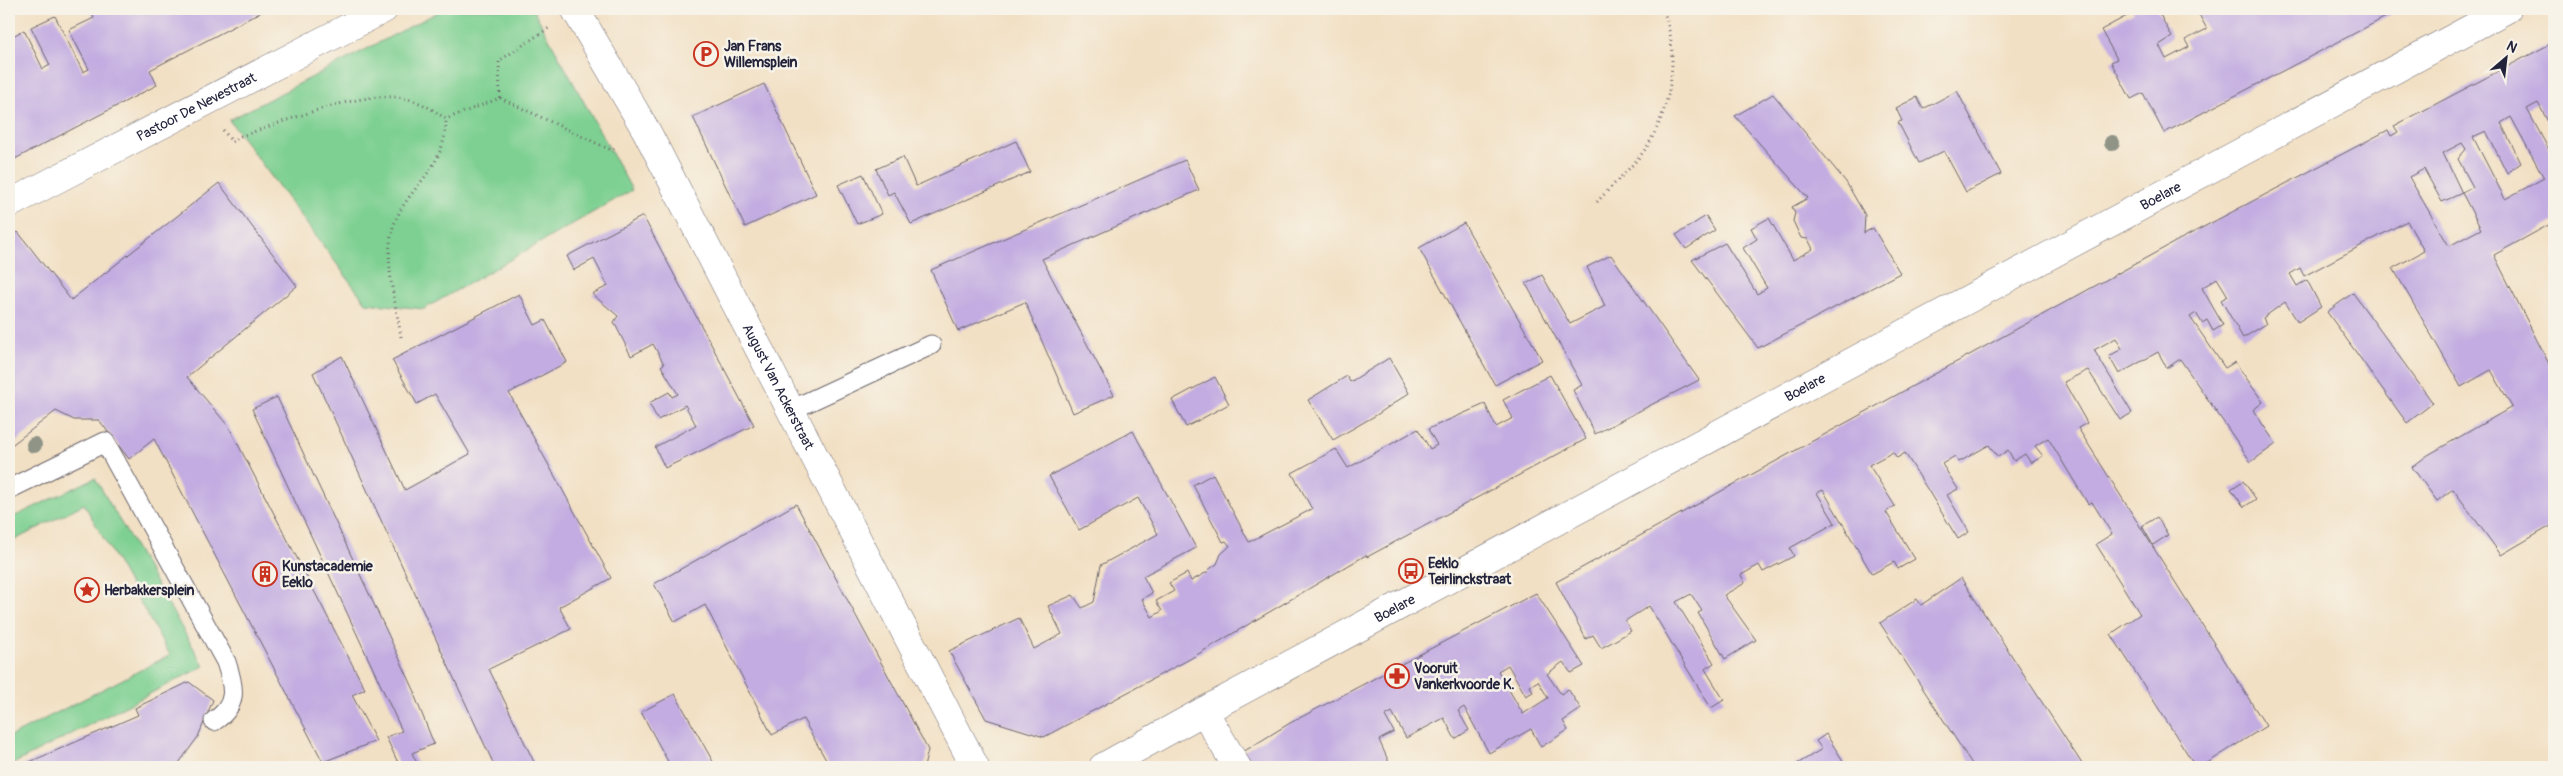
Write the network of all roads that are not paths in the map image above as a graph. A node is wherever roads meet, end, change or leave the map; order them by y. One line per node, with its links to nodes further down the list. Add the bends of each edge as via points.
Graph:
1 (384, 9): 4 (main road, Pastoor De Nevestraat)
2 (2508, 9): 8 (main road, Boelare)
3 (576, 10): 6 (main road, August Van Ackerstraat, via 647,132)
4 (9, 204)
5 (931, 345): 6 (lane)
6 (791, 410): 10 (main road, August Van Ackerstraat)
7 (9, 489): 9 (lane, via 105,442 226,662 234,687 225,713)
8 (1204, 711): 11 (main road, Boelare); 12 (main road)
9 (214, 721)
10 (975, 767)
11 (1103, 767)
12 (1237, 767)

